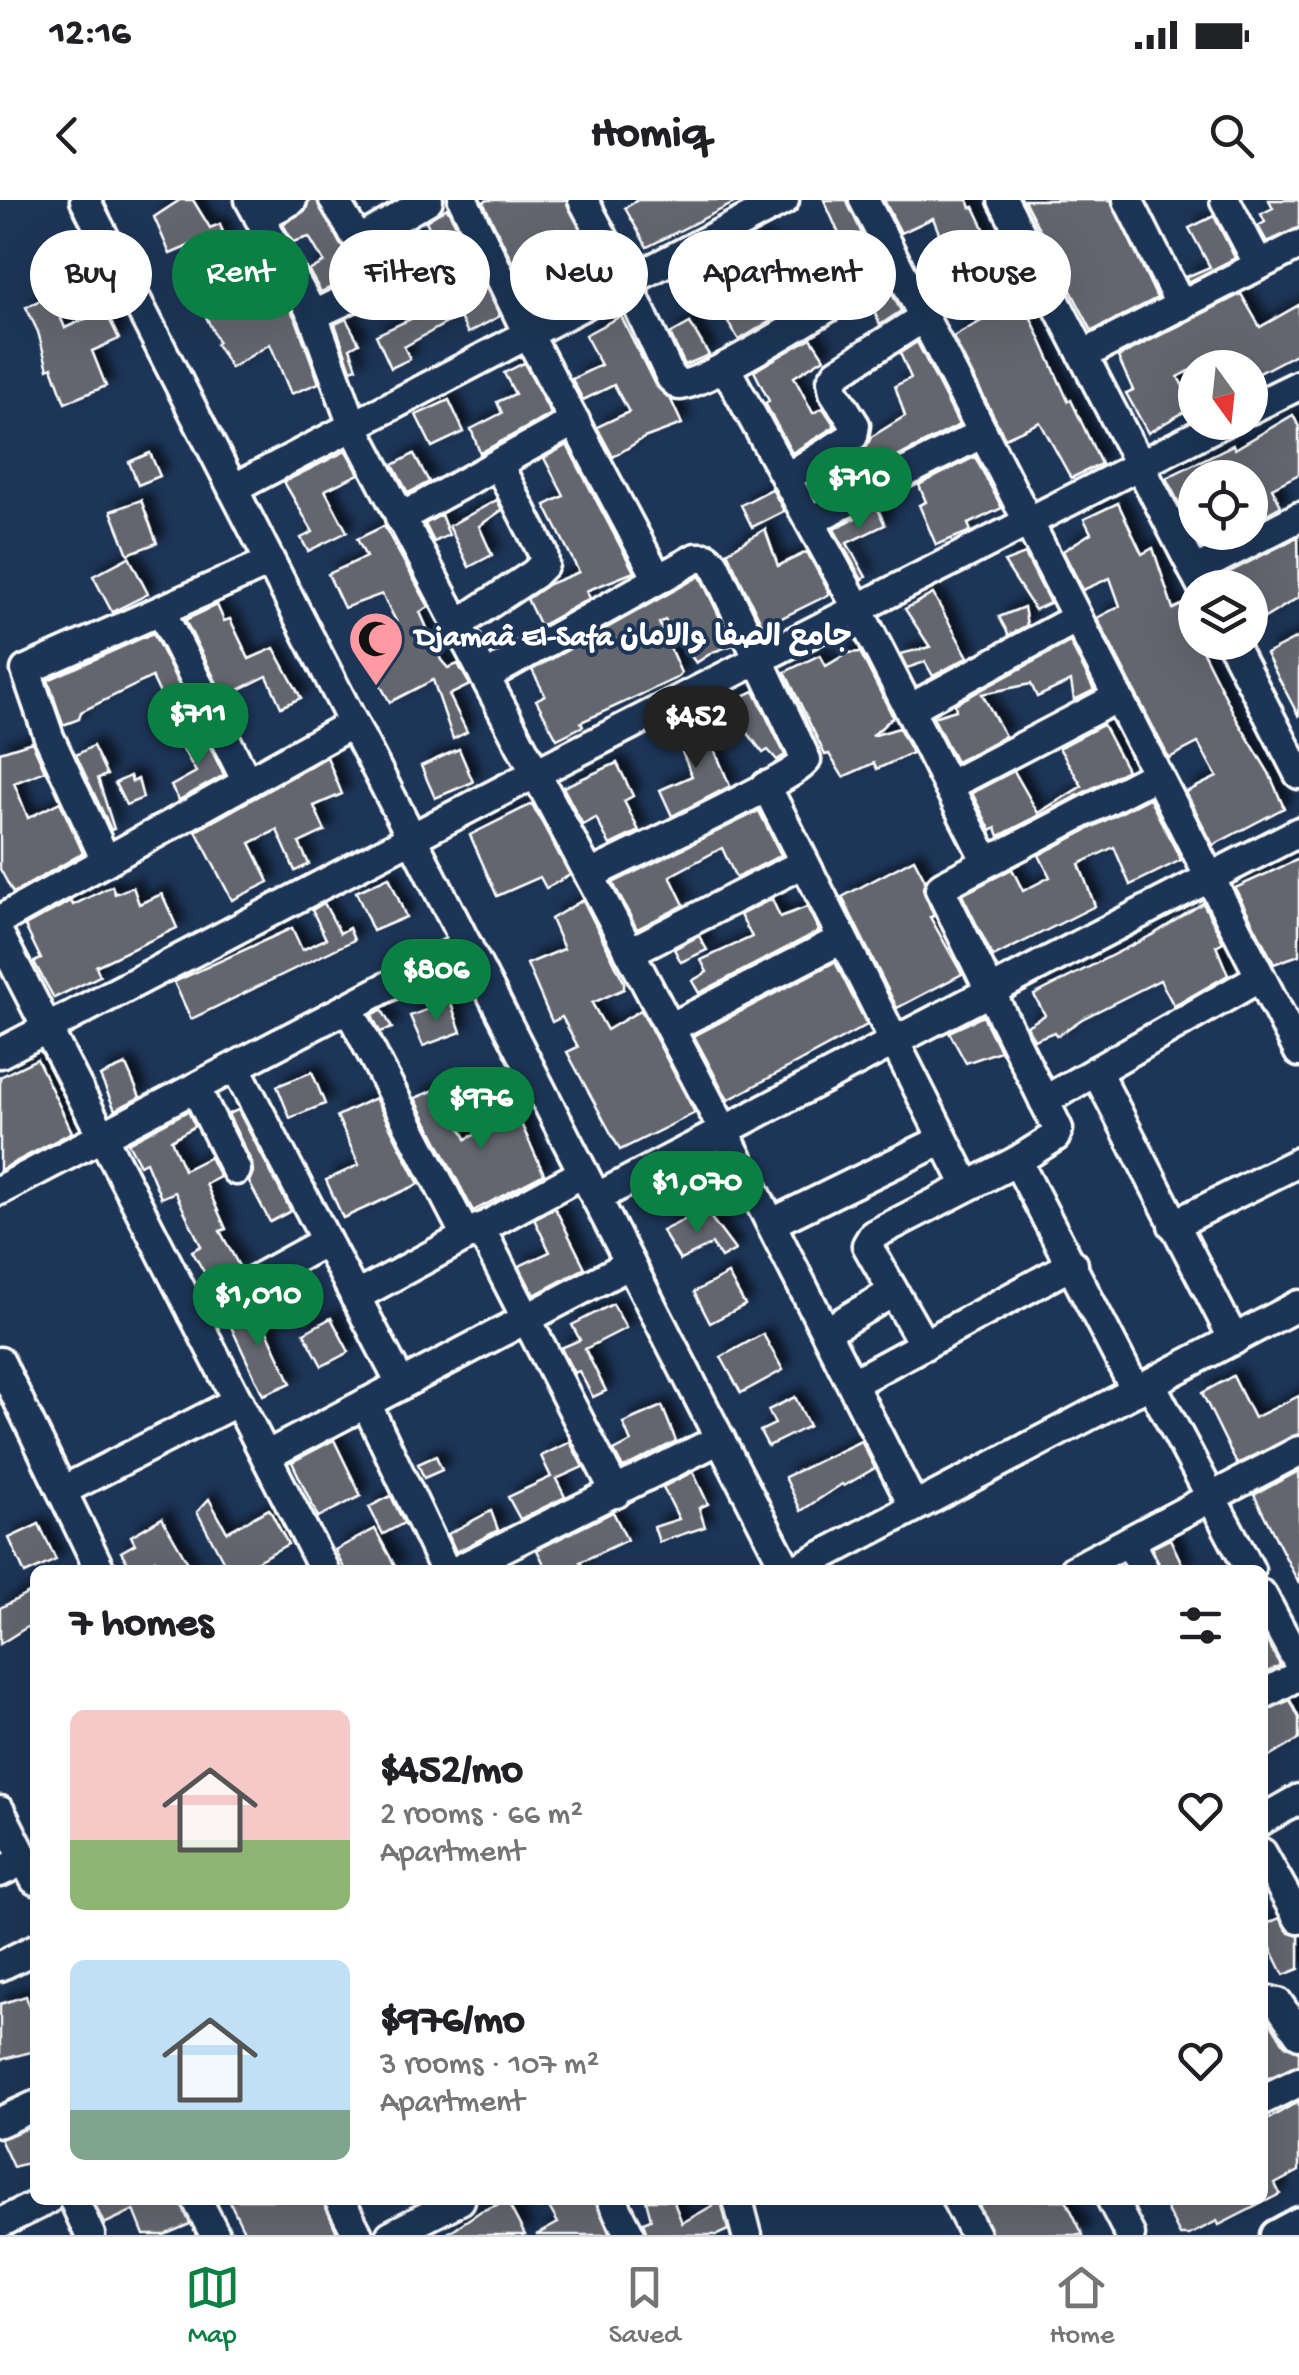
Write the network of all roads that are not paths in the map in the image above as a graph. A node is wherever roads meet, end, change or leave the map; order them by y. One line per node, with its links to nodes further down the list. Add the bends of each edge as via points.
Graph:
1 (85, 200): 40 (street)
2 (292, 200): 12 (street)
3 (334, 200): 4 (street, via 363,238)
4 (428, 200)
5 (462, 200): 13 (street)
6 (583, 200): 14 (street)
7 (784, 200): 19 (street)
8 (864, 200): 17 (street)
9 (1003, 200): 29 (street)
10 (1128, 200): 21 (street)
11 (1225, 200): 18 (street)
12 (254, 208): 23 (street)
13 (477, 230)
14 (599, 230)
15 (1299, 245): 18 (street)
16 (490, 256): 28 (street)
17 (898, 265): 20 (street); 30 (street)
18 (1259, 266): 21 (street)
19 (648, 271)
20 (916, 302)
21 (1181, 306): 29 (street)
22 (329, 307): 23 (street)
23 (313, 314): 34 (street)
24 (555, 320): 28 (street)
25 (644, 320): 30 (street, via 679,386)
26 (921, 320): 39 (street, via 838,372 834,392 854,425 852,436)
27 (925, 320): 35 (street)
28 (528, 334): 33 (street); 34 (street)
29 (1083, 356): 38 (street)
30 (725, 366): 39 (street)
31 (1299, 384): 32 (street)
32 (1268, 400)
33 (575, 422): 37 (street); 48 (street)
34 (352, 426): 40 (street); 41 (street)
35 (983, 433): 43 (street); 44 (street)
36 (1189, 440): 38 (street)
37 (498, 464): 41 (street); 52 (street, via 544,564)
38 (1140, 465): 44 (street); 46 (street)
39 (786, 478): 43 (street)
40 (233, 489): 45 (street)
41 (400, 518): 52 (street)
42 (1299, 519): 47 (street)
43 (810, 521): 49 (street)
44 (1028, 522): 49 (street); 51 (street)
45 (270, 562): 50 (street); 58 (street)
46 (1194, 570)
47 (1214, 570)
48 (658, 579): 54 (street, via 707,558); 55 (street)
49 (858, 609): 54 (street); 57 (street)
50 (161, 610): 62 (street); 67 (street, via 26,670)
51 (1077, 618): 56 (street); 57 (street)
52 (457, 625): 55 (street)
53 (1240, 660): 61 (street)
54 (759, 662): 59 (street); 63 (street, via 806,760)
55 (484, 676): 59 (street)
56 (1118, 698): 60 (street); 64 (street)
57 (909, 709): 64 (street)
58 (353, 722): 62 (street); 66 (street)
59 (536, 774): 66 (street); 70 (street)
60 (1157, 774): 69 (street); 71 (street)
61 (1299, 774)
62 (247, 782): 67 (street)
63 (766, 786): 68 (street); 70 (street)
64 (948, 786): 69 (street)
65 (1299, 832): 71 (street)
66 (412, 838): 75 (street); 80 (street)
67 (106, 861): 72 (street)
68 (804, 862): 74 (street); 76 (street)
69 (987, 862): 78 (street, via 942,886 940,894)
70 (590, 874): 76 (street)
71 (1209, 878): 77 (street); 78 (street)
72 (0, 920)
73 (0, 936): 80 (street)
74 (842, 939): 81 (street); 82 (street)
75 (467, 946): 79 (street); 96 (street)
76 (630, 952): 81 (street)
77 (1260, 977): 83 (street); 86 (street)
78 (989, 989): 82 (street); 88 (street)
79 (349, 1009): 85 (street); 100 (street)
80 (47, 1028): 84 (street); 90 (street)
81 (670, 1028): 89 (street)
82 (894, 1042): 89 (street); 91 (street)
83 (1299, 1052)
84 (0, 1053)
85 (236, 1068): 87 (street); 101 (street)
86 (1096, 1070): 88 (street); 99 (street)
87 (196, 1089): 90 (street); 94 (street)
88 (1044, 1100): 92 (street, via 1058,1129 1055,1137)
89 (724, 1131): 96 (street); 98 (street)
90 (103, 1138): 97 (street); 107 (street)
91 (942, 1140): 95 (street); 98 (street)
92 (1016, 1160): 95 (street); 103 (street)
93 (1299, 1162): 99 (street)
94 (236, 1170)
95 (966, 1184): 104 (street, via 873,1235 867,1245)
96 (590, 1186): 100 (street); 102 (street)
97 (0, 1190)
98 (772, 1224): 109 (street)
99 (1173, 1225): 110 (street)
100 (473, 1232): 105 (street); 108 (street)
101 (326, 1241): 105 (street); 107 (street)
102 (630, 1264): 108 (street); 118 (street)
103 (1073, 1264): 111 (street); 115 (street)
104 (893, 1292): 109 (street); 111 (street)
105 (355, 1297): 113 (street)
106 (1299, 1305): 110 (street)
107 (193, 1314): 116 (street)
108 (527, 1318): 113 (street); 122 (street)
109 (827, 1331): 114 (street)
110 (1234, 1340): 115 (street)
111 (924, 1345): 114 (street)
112 (4, 1379): 121 (street)
113 (401, 1384): 117 (street)
114 (853, 1384): 124 (street)
115 (1143, 1388): 123 (street); 124 (street)
116 (238, 1401): 120 (street); 121 (street)
117 (366, 1403): 120 (street); 128 (street)
118 (720, 1439): 122 (street); 130 (street)
119 (1299, 1452): 123 (street)
120 (266, 1456): 127 (street)
121 (62, 1491): 126 (street)
122 (616, 1493): 129 (street)
123 (1211, 1497): 125 (street); 134 (street)
124 (914, 1507): 131 (street)
125 (1129, 1541): 132 (street); 133 (street)
126 (98, 1565)
127 (321, 1565)
128 (443, 1565)
129 (468, 1565)
130 (784, 1565)
131 (804, 1565)
132 (1083, 1565)
133 (1141, 1565)
134 (1247, 1565)
135 (1268, 1605): 136 (street)
136 (1299, 1664)
137 (1299, 1675): 138 (street)
138 (1268, 1692)
139 (1299, 1799): 141 (street)
140 (0, 1811): 143 (street)
141 (1268, 1817)
142 (1268, 1864): 144 (street)
143 (20, 1871)
144 (1299, 1919)
145 (30, 1951): 146 (street)
146 (0, 1966)
147 (1268, 2001): 148 (street, via 1278,2004)
148 (1299, 2034)
149 (1299, 2082): 150 (street)
150 (1268, 2097)
151 (30, 2112): 152 (street)
152 (0, 2122)
153 (37, 2205): 162 (street)
154 (76, 2205): 163 (street)
155 (200, 2205): 164 (street)
156 (343, 2205): 165 (street)
157 (450, 2205): 166 (street)
158 (615, 2205): 167 (street)
159 (739, 2205): 168 (street)
160 (960, 2205): 169 (street)
161 (1115, 2205): 170 (street)
162 (0, 2222)
163 (90, 2235)
164 (215, 2235)
165 (358, 2235)
166 (391, 2235)
167 (630, 2235)
168 (747, 2235)
169 (975, 2235)
170 (1130, 2235)

